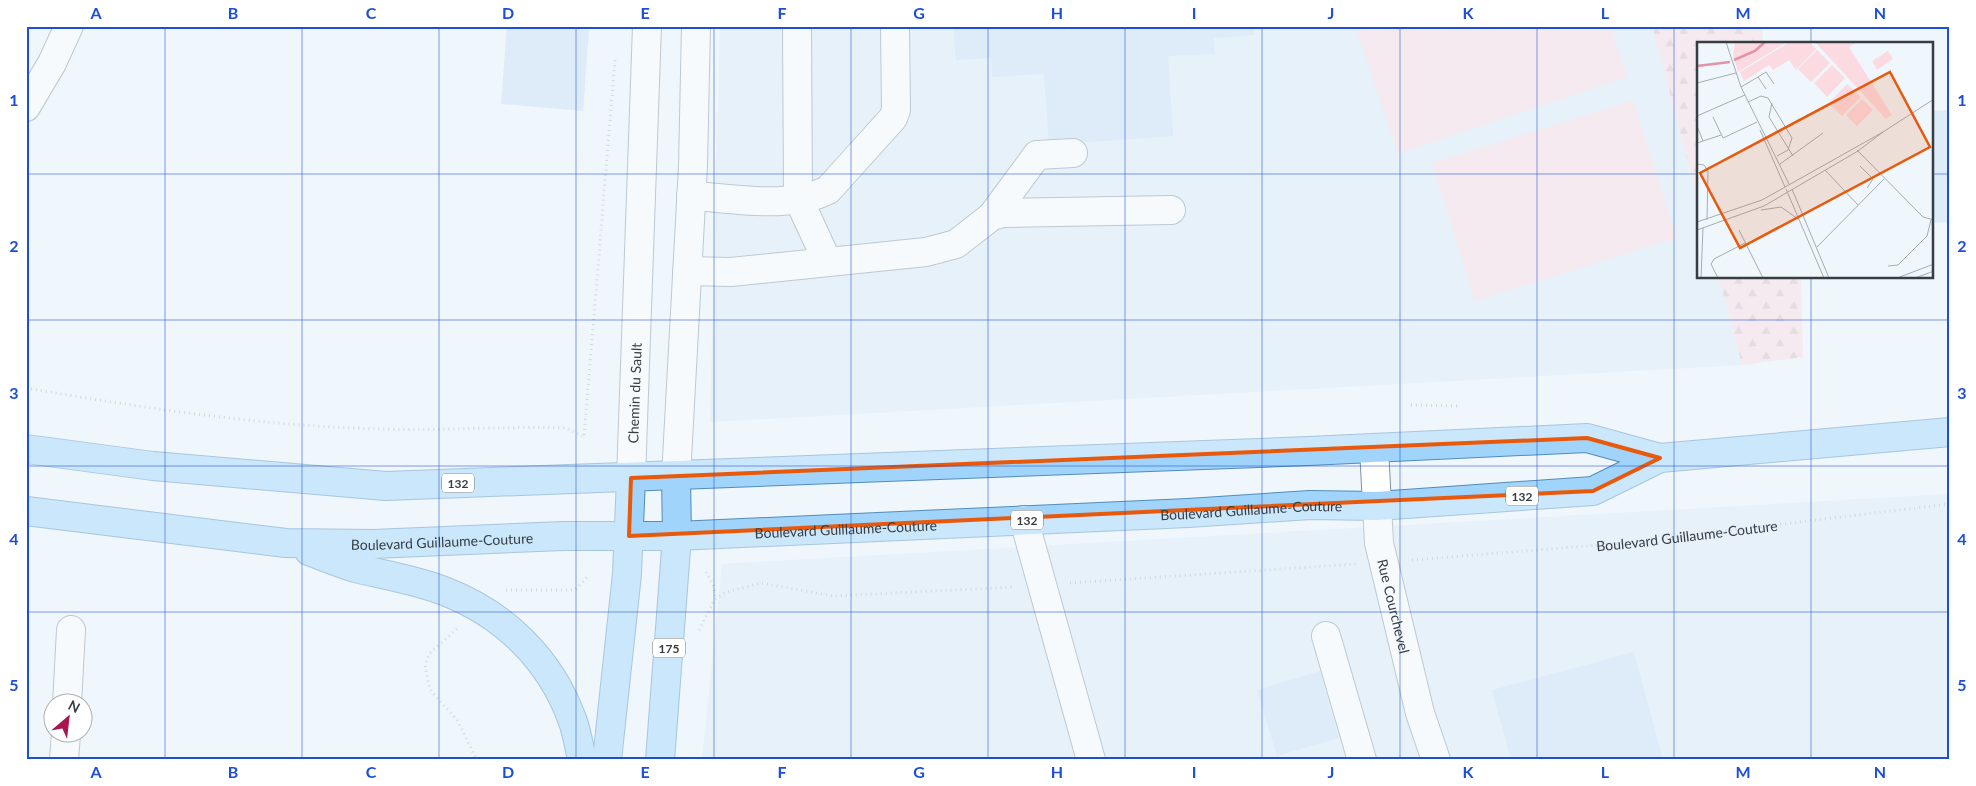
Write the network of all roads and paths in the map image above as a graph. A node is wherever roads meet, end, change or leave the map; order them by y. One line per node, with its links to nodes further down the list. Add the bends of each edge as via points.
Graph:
1 (68, 26): 7 (street, via 52,63)
2 (647, 26): 23 (street, Chemin du Sault)
3 (696, 26): 9 (street)
4 (797, 26): 10 (street)
5 (895, 26): 10 (street, via 896,110 893,118 828,190 816,196)
6 (615, 56): 15 (path, via 584,437 566,428 380,429 265,423 150,409)
7 (26, 107)
8 (1074, 153): 12 (street, via 1037,155)
9 (691, 196): 10 (street, via 768,201); 14 (street)
10 (798, 198): 13 (street)
11 (1171, 210): 12 (street, via 1003,213)
12 (992, 216): 13 (street, via 970,234 943,249)
13 (825, 262): 14 (street, via 731,272)
14 (687, 271): 22 (street)
15 (26, 388)
16 (1411, 405): 17 (path)
17 (1461, 406)
18 (1950, 432): 21 (main road, Boulevard Guillaume-Couture / 132)
19 (1374, 448): 21 (main road, Boulevard Guillaume-Couture / 132, via 1586,438); 22 (main road, Boulevard Guillaume-Couture / 132, via 728,472); 25 (street, Rue Courchevel)
20 (26, 449): 23 (main road, Boulevard Guillaume-Couture / 132, via 153,466 386,486)
21 (1660, 458): 25 (main road, Boulevard Guillaume-Couture / 132, via 1593,491)
22 (676, 477): 23 (main road, Boulevard Guillaume-Couture / 132); 29 (main road, 175)
23 (631, 478): 28 (main road, Chemin du Sault)
24 (1950, 504): 31 (path, Boulevard Guillaume-Couture, via 1624,543)
25 (1377, 506): 27 (main road, Boulevard Guillaume-Couture / 132, via 1310,504); 50 (street, Rue Courchevel, via 1383,562 1420,713)
26 (26, 511): 30 (main road, Boulevard Guillaume-Couture / 132)
27 (1024, 520): 29 (main road, Boulevard Guillaume-Couture / 132); 48 (street)
28 (629, 536): 29 (main road, Boulevard Guillaume-Couture / 132); 30 (main road, Boulevard Guillaume-Couture / 132, via 372,544); 46 (main road, Chemin du Sault)
29 (677, 536): 47 (main road, 175)
30 (286, 543): 45 (main road, via 353,567 444,591 512,630 538,656 559,689 573,720)
31 (1425, 560)
32 (706, 572): 36 (path, via 714,586)
33 (589, 575): 35 (path, via 575,590)
34 (761, 583): 36 (path, via 726,592)
35 (504, 590)
36 (715, 599): 38 (path)
37 (461, 624): 44 (path, via 430,653 425,665 430,690 457,720)
38 (701, 627)
39 (71, 630): 41 (street)
40 (1326, 636): 49 (street)
41 (68, 694)
42 (65, 744): 43 (street)
43 (64, 760)
44 (477, 760)
45 (582, 760)
46 (607, 760)
47 (660, 760)
48 (1092, 760)
49 (1362, 760)
50 (1436, 760)

